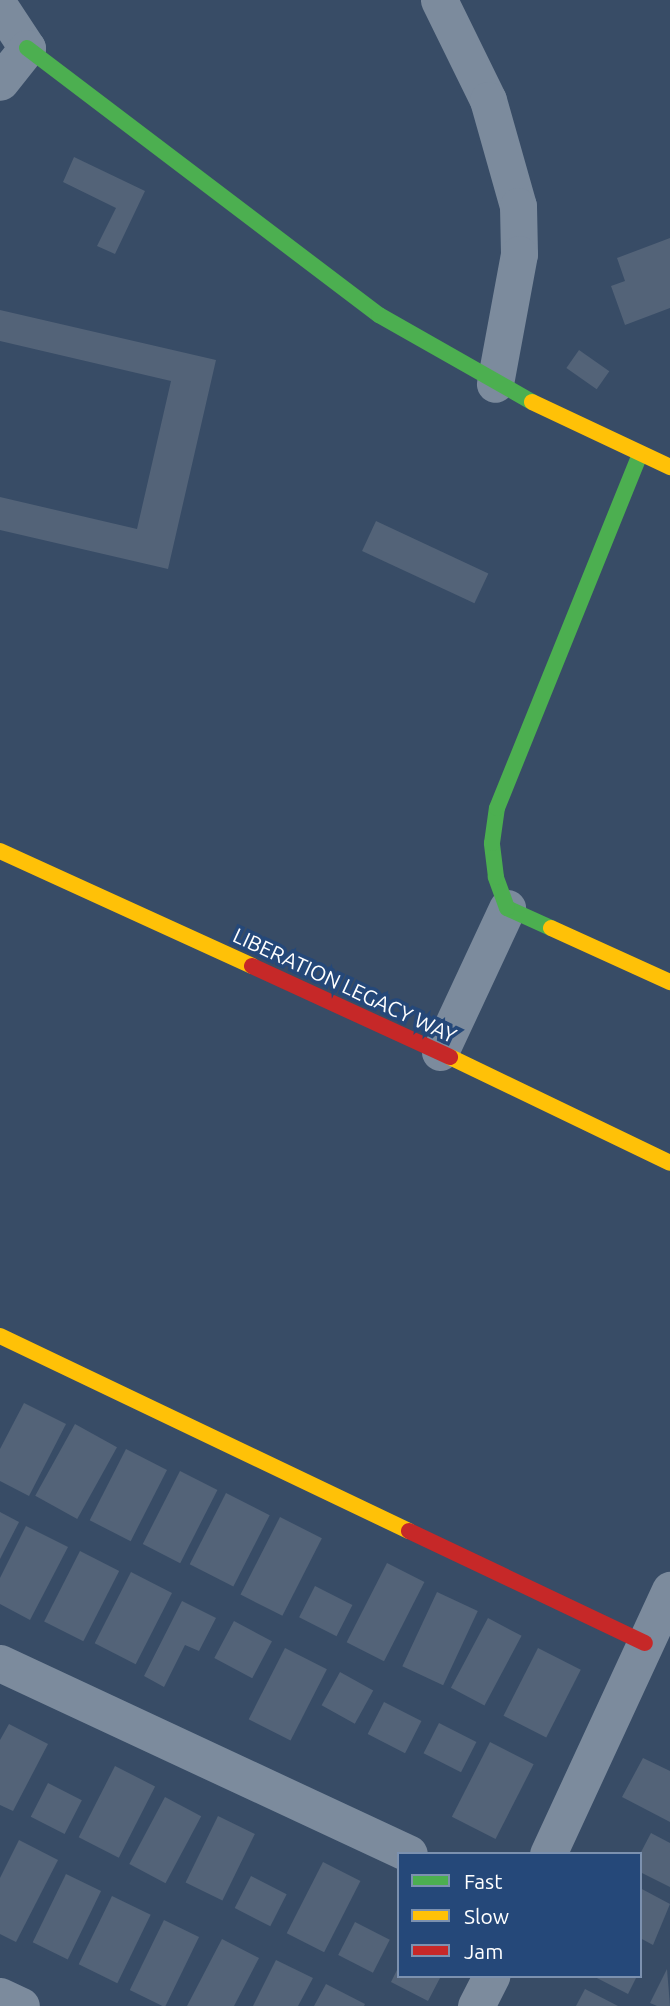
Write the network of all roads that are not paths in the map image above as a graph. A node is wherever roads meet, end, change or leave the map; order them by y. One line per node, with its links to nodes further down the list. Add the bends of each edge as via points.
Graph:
1 (439, 0): 5 (street, via 488,100 519,206 519,254)
2 (0, 7): 3 (street)
3 (27, 48): 4 (street); 5 (street, via 379,315)
4 (0, 82)
5 (495, 384): 6 (street)
6 (639, 456): 7 (street); 9 (street, via 497,808 492,843 496,877)
7 (670, 467)
8 (0, 851): 11 (street, LIBERATION LEGACY WAY)
9 (508, 908): 10 (street); 11 (street)
10 (670, 982)
11 (440, 1052): 12 (street, LIBERATION LEGACY WAY)
12 (670, 1163)
13 (0, 1336): 15 (street)
14 (670, 1590): 15 (street)
15 (645, 1643): 18 (street)
16 (0, 1663): 17 (street)
17 (405, 1852)
18 (549, 1852)
19 (490, 1978): 22 (street)
20 (0, 1996): 21 (street)
21 (21, 2006)
22 (476, 2006)

